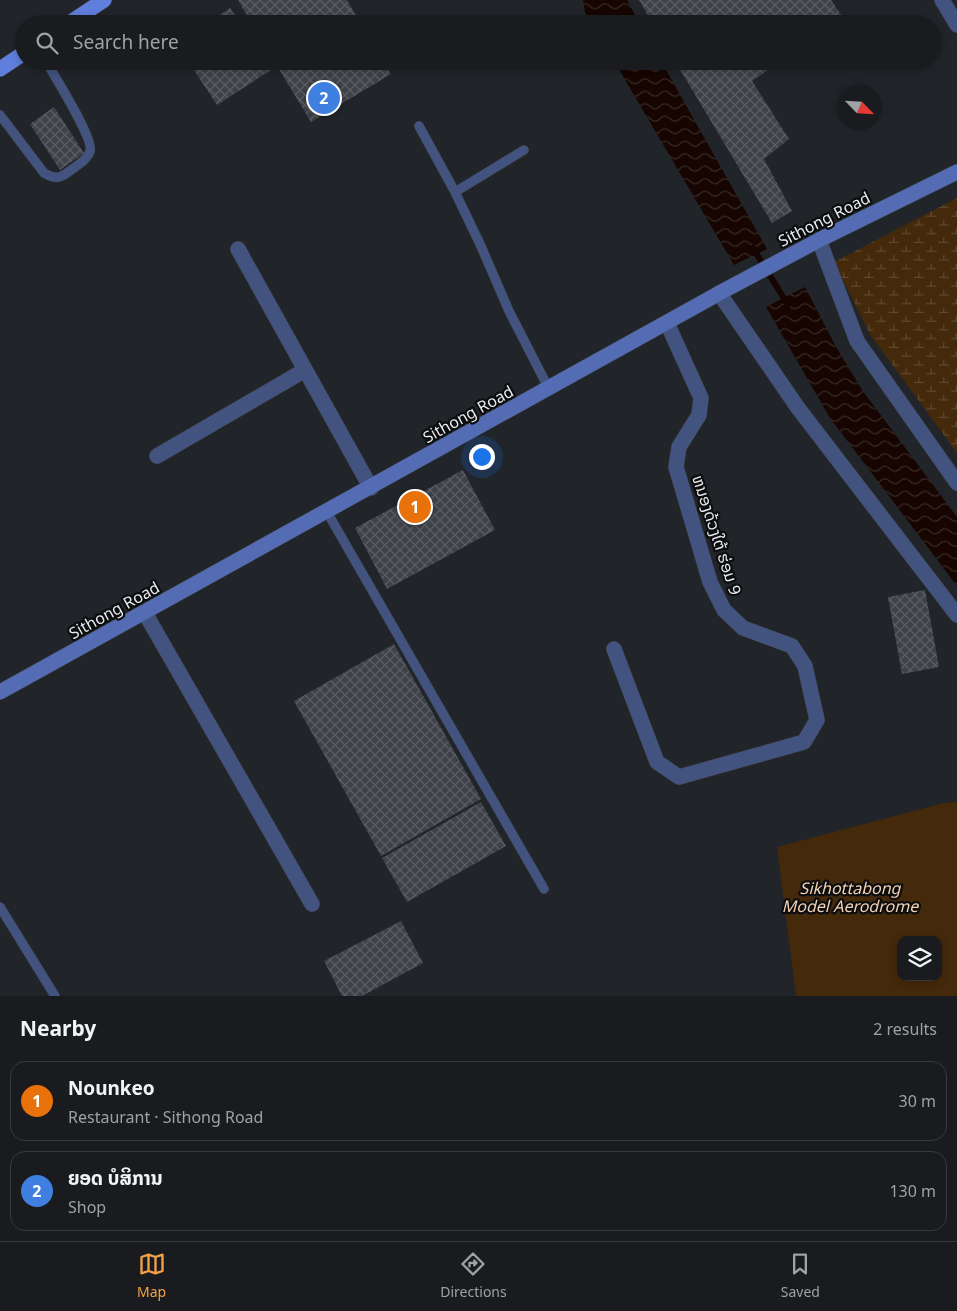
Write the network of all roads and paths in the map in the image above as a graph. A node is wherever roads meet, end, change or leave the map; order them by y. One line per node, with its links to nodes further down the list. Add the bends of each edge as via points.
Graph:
1 (104, 0): 3 (main road)
2 (942, 0): 4 (street)
3 (82, 15)
4 (957, 25)
5 (15, 59): 6 (main road)
6 (0, 69)
7 (51, 70): 8 (lane, via 86,133 91,149 88,156 61,178 52,178 44,173)
8 (0, 115)
9 (419, 126): 12 (lane)
10 (524, 150): 12 (lane)
11 (957, 172): 13 (main road, Sithong Road)
12 (455, 192): 18 (lane, via 508,311)
13 (819, 240): 15 (main road, Sithong Road); 20 (street, via 857,341)
14 (238, 249): 17 (street)
15 (722, 292): 16 (main road, Sithong Road); 24 (street, via 798,408)
16 (667, 323): 18 (main road, Sithong Road); 25 (street, ຫນອງດ້ວງໃຕ້ ຮ່ອມ 9, via 701,398 698,415 679,447 676,467 710,582 724,610 742,628 792,646 805,666 817,720 804,742 679,777 657,762)
17 (306, 370): 19 (street); 21 (street)
18 (549, 389): 21 (main road, Sithong Road)
19 (157, 456)
20 (957, 483)
21 (371, 488): 22 (main road, Sithong Road)
22 (327, 512): 23 (main road, Sithong Road); 27 (lane)
23 (145, 612): 26 (main road, Sithong Road); 28 (street)
24 (957, 615)
25 (614, 649)
26 (0, 692)
27 (544, 889)
28 (312, 904)
29 (0, 907): 30 (lane)
30 (55, 996)

